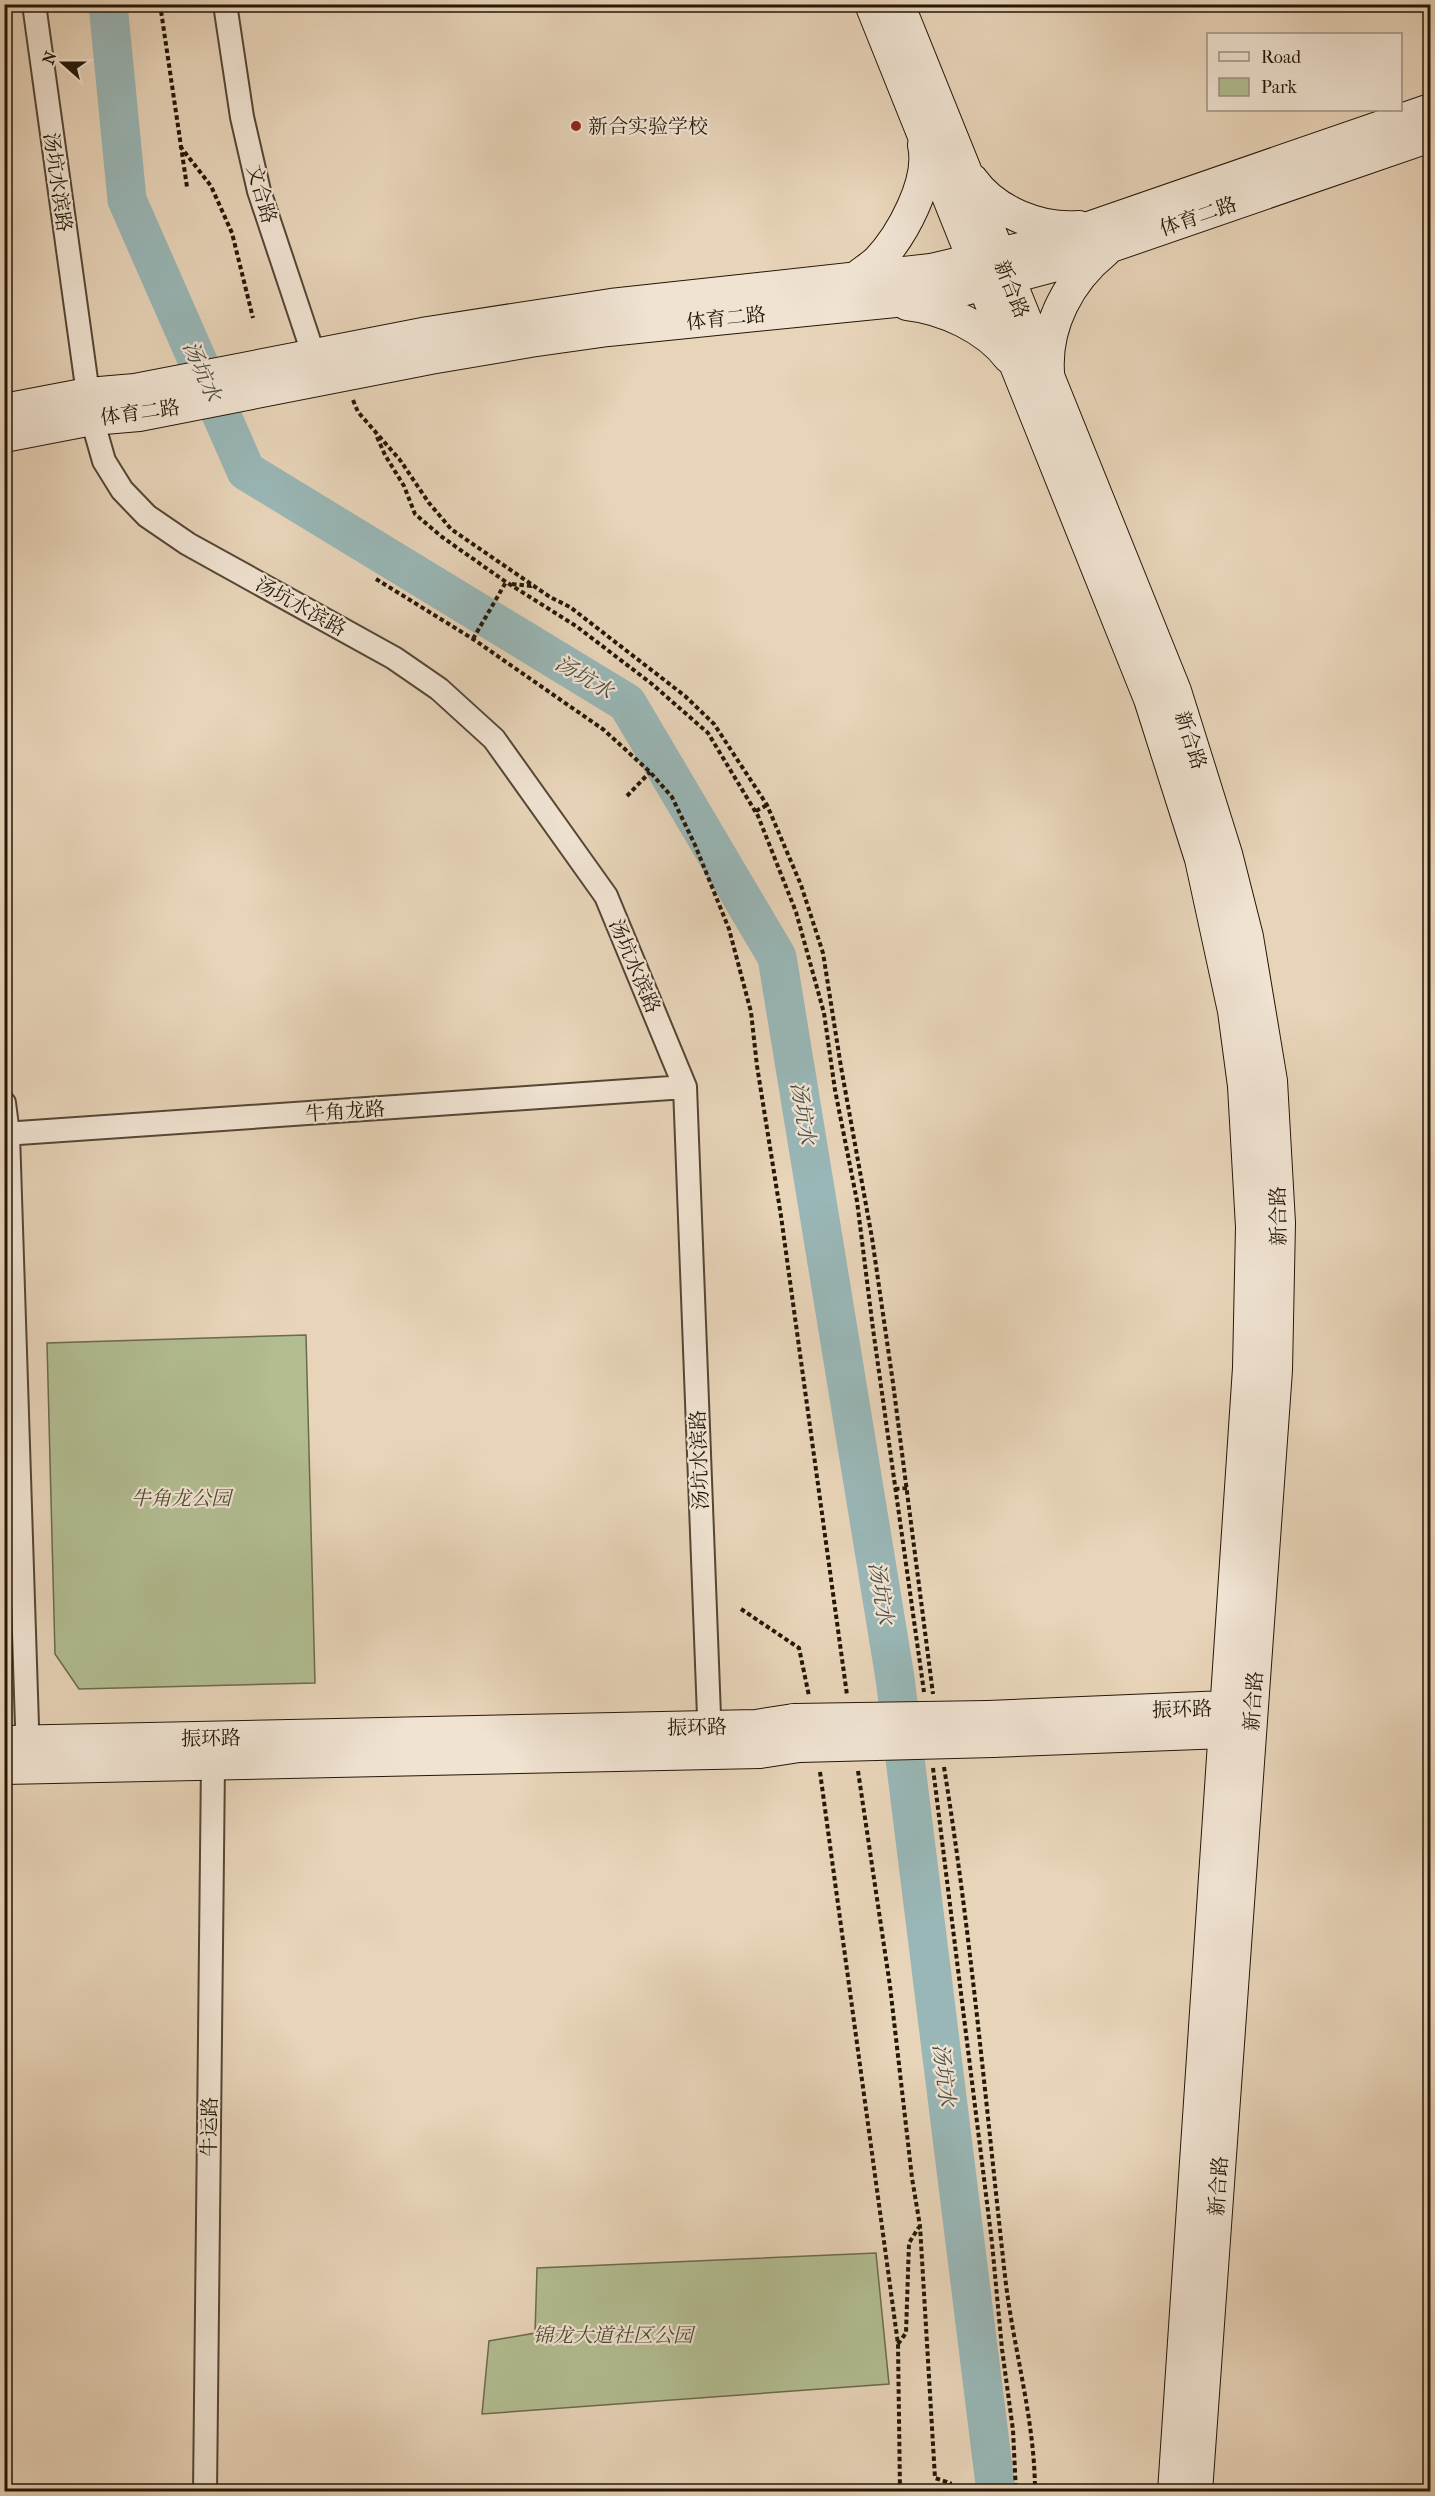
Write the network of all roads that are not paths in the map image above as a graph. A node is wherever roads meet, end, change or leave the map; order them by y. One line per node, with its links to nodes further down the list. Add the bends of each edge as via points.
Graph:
1 (34, 4): 16 (street, 汤坑水滨路)
2 (225, 4): 14 (street, 文合路, via 242,117 259,191)
3 (871, 4): 6 (street, 新合路)
4 (898, 4): 8 (street, 新合路)
5 (1431, 110): 9 (street, 体育二路)
6 (921, 130): 10 (street, 新合路); 11 (street, via 926,152 924,172 907,220 876,262)
7 (1431, 136): 9 (street, 体育二路)
8 (963, 168): 9 (street, via 980,191 1021,217); 10 (street, 新合路)
9 (1102, 236): 10 (street, 体育二路, via 1056,265); 15 (street, via 1093,261 1062,305 1052,331 1047,354)
10 (991, 269): 11 (street, 体育二路, via 931,270); 12 (street, 体育二路, via 935,297); 13 (street, 新合路); 15 (street, 新合路)
11 (855, 279): 14 (street, 体育二路, via 611,305 428,333)
12 (885, 302): 13 (street, via 912,305 958,319 1000,346); 14 (street, 体育二路, via 608,330)
13 (1016, 366): 22 (street, 新合路, via 1150,699 1200,859 1234,1011 1249,1158 1252,1300)
14 (317, 367): 16 (street, 体育二路, via 137,402)
15 (1048, 379): 22 (street, 新合路, via 1175,691 1201,770 1247,937 1271,1082 1277,1158 1276,1370)
16 (90, 406): 17 (street, 体育二路); 18 (street, 体育二路); 19 (street, 汤坑水滨路, via 104,461 122,490 147,516 188,544 394,658 439,689 494,739 606,896)
17 (4, 411)
18 (4, 436)
19 (686, 1087): 21 (street, 牛角龙路); 23 (street, 汤坑水滨路)
20 (4, 1103): 21 (street)
21 (6, 1134): 24 (street)
22 (1234, 1720): 23 (street, 振环路, bridge, via 991,1729 801,1723 760,1752); 27 (street, 新合路); 28 (street, 新合路)
23 (709, 1740): 24 (street, 振环路); 25 (street, 振环路)
24 (16, 1755): 25 (street, 振环路)
25 (213, 1763): 26 (street, 牛运路)
26 (205, 2492)
27 (1174, 2492)
28 (1196, 2492)

